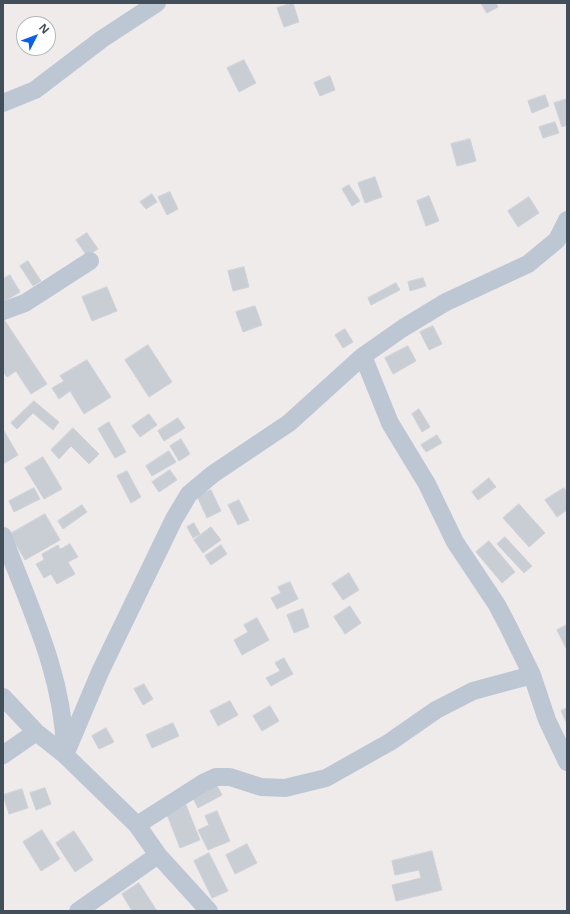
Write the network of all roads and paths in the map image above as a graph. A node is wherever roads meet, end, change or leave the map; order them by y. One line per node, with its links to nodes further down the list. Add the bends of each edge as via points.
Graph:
1 (157, 3): 2 (street, via 102,39 34,90)
2 (3, 103)
3 (567, 220): 6 (street, via 557,240 528,264 446,302)
4 (90, 261): 5 (street, via 25,303)
5 (3, 311)
6 (363, 356): 8 (street, via 390,423 427,484 456,542 497,605); 12 (street, via 289,423 213,474 189,494 174,519 100,672)
7 (3, 536): 12 (street, via 53,671 64,726)
8 (532, 675): 13 (street, via 547,720); 14 (street, via 473,691 436,710 390,742 326,778 285,788 261,787 230,777 216,778 203,783)
9 (3, 697): 10 (street)
10 (36, 732): 11 (street); 12 (street)
11 (3, 755)
12 (65, 755): 14 (street)
13 (567, 762)
14 (137, 825): 15 (street)
15 (158, 855): 16 (street); 17 (street)
16 (78, 911)
17 (209, 911)

